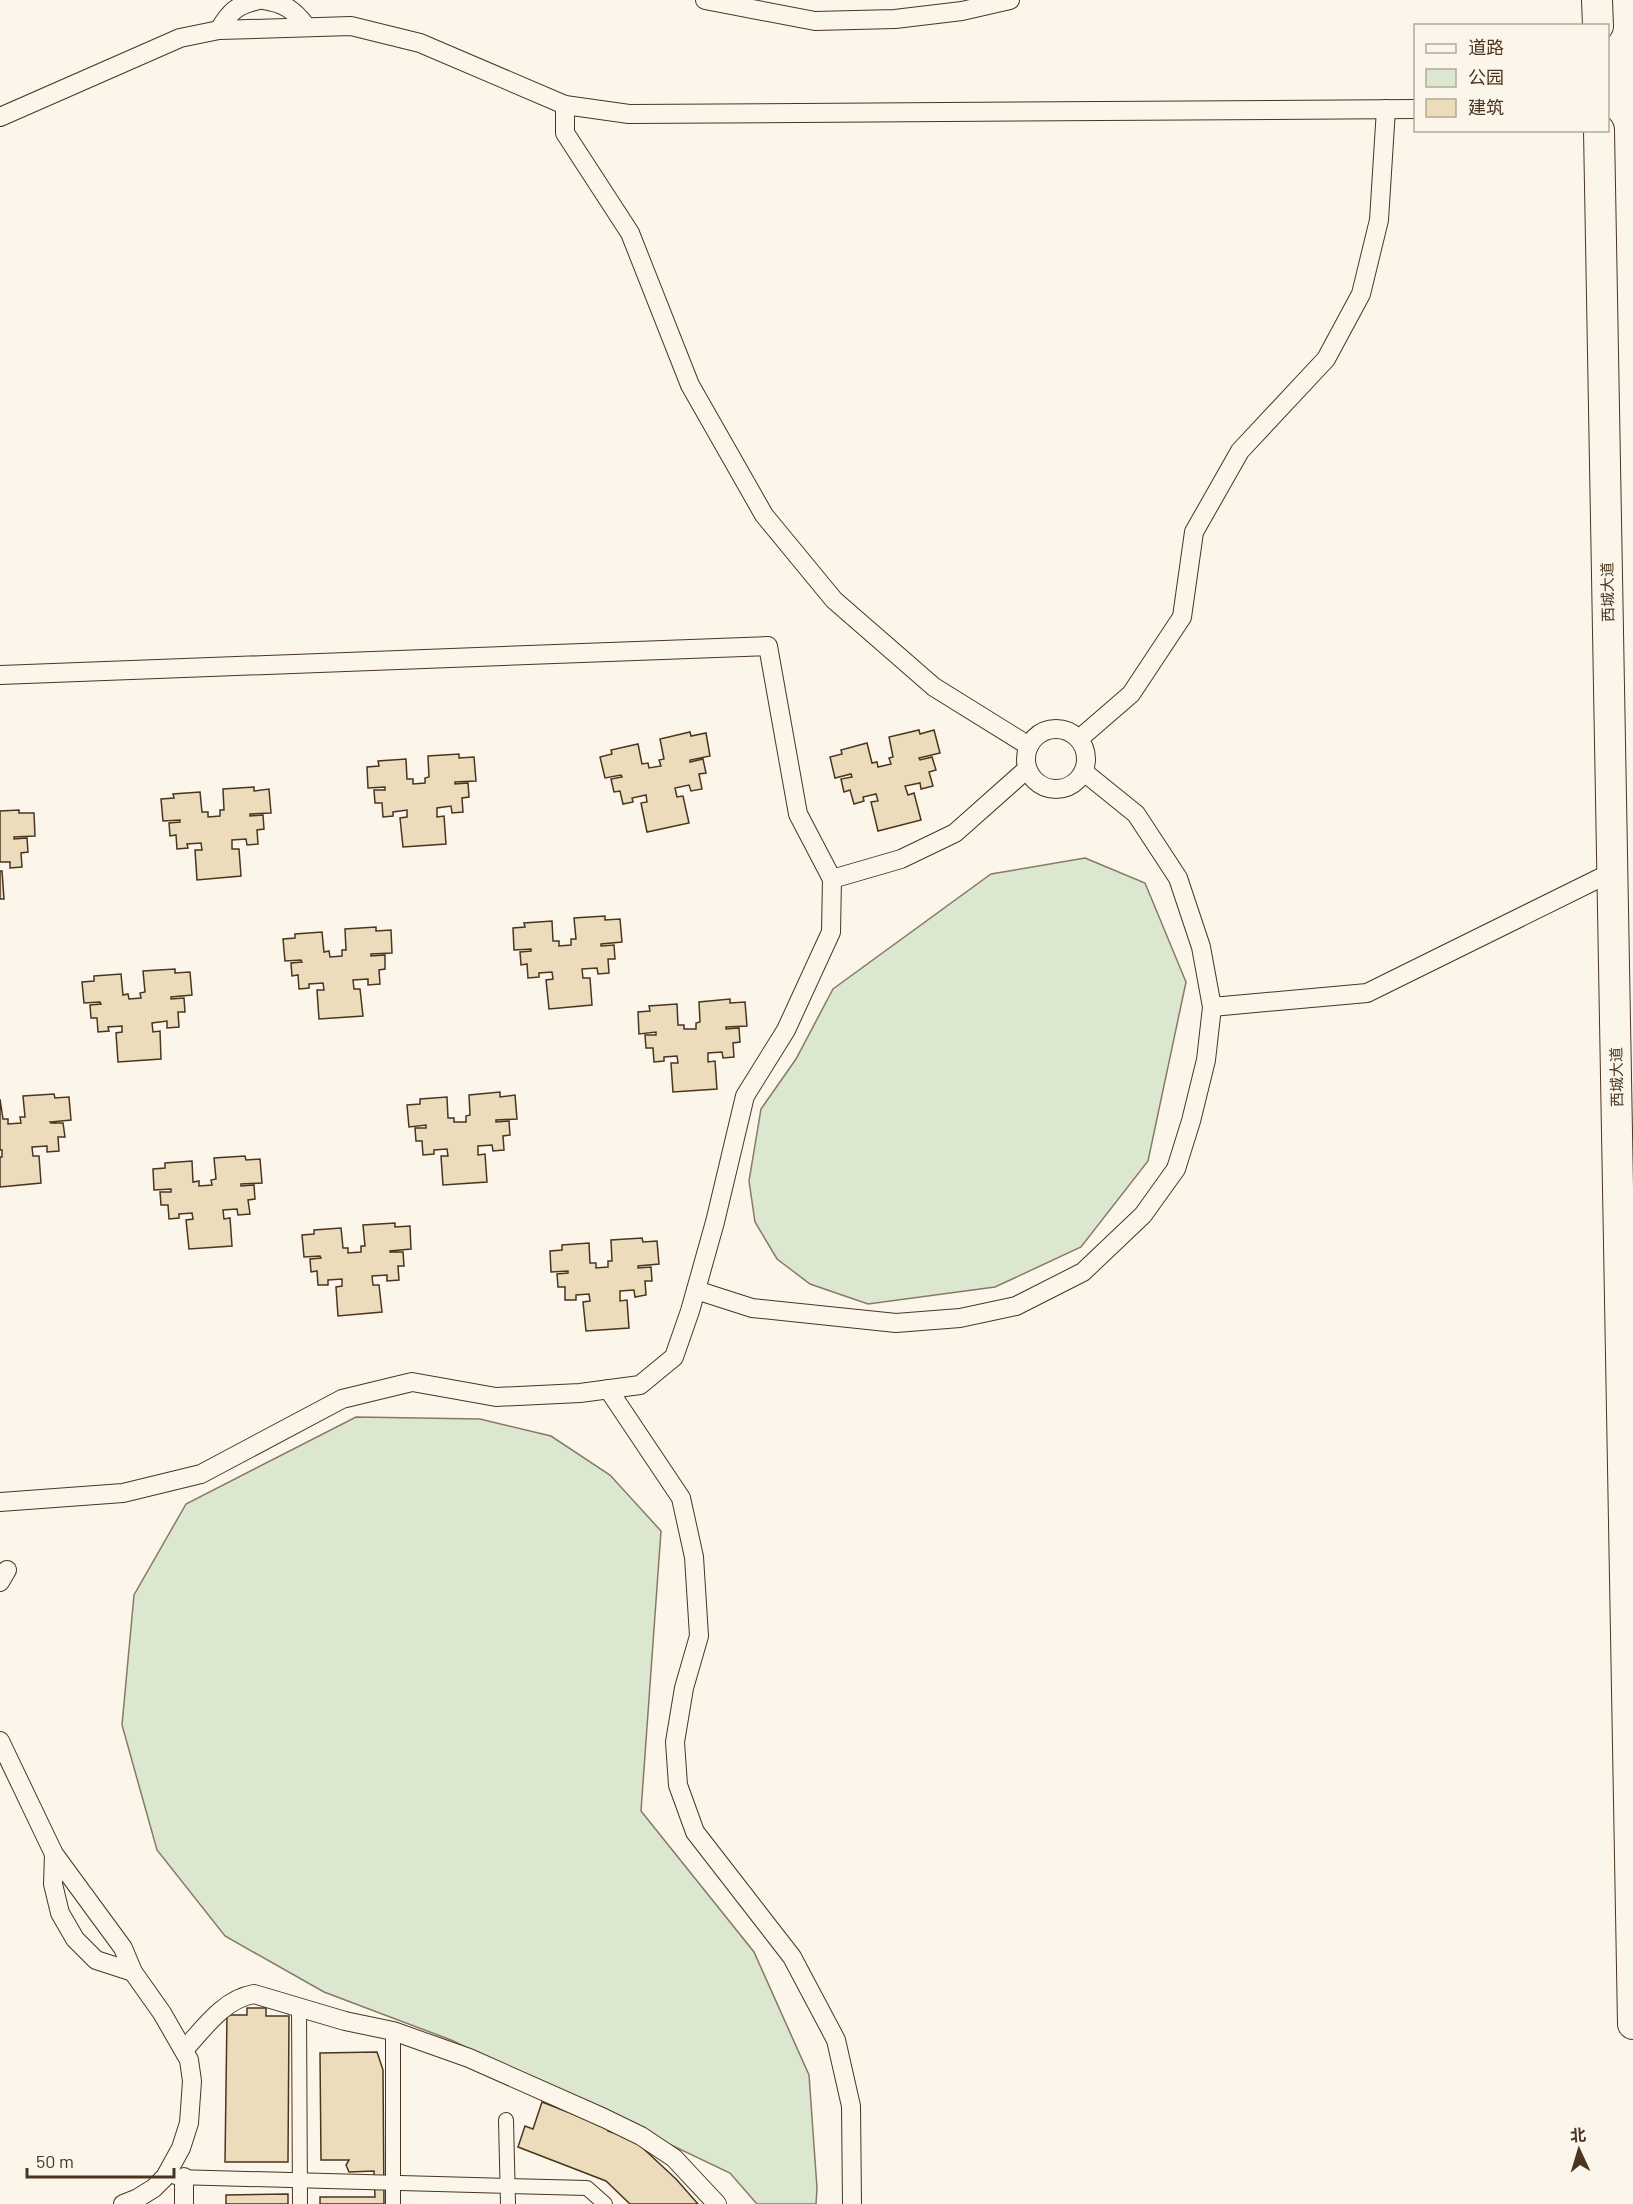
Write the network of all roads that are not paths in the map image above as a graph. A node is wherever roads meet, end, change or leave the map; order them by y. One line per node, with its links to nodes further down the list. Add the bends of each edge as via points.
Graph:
1 (705, 0): 2 (street, via 815,21 895,19 962,11)
2 (1010, 0)
3 (1597, 0): 6 (highway)
4 (248, 1): 8 (street, via 228,15)
5 (274, 1): 7 (street, via 295,12)
6 (1598, 24)
7 (306, 27): 8 (street); 9 (street, via 351,26 420,43)
8 (219, 30): 12 (street, via 180,38)
9 (565, 105): 10 (street, via 629,114); 16 (street, via 565,133 630,233 690,385 764,515 834,600 934,687)
10 (1386, 109): 11 (street); 15 (street, via 1379,220 1361,294 1326,359 1239,451 1194,532 1182,617 1131,694)
11 (1414, 109)
12 (0, 117)
13 (1599, 132): 19 (highway, 西城大道)
14 (0, 675): 20 (street, via 768,646 798,814)
15 (1079, 739): 16 (street, via 1070,732 1046,730); 18 (street, via 1087,761)
16 (1029, 746): 17 (street)
17 (1027, 769): 18 (street, via 1033,779 1054,790 1066,788); 20 (street, via 955,833 901,859)
18 (1084, 772): 21 (street, via 1136,814 1178,878 1201,948)
19 (1612, 872): 21 (street, via 1367,993); 31 (highway, 西城大道)
20 (832, 879): 22 (street, via 831,932 786,1030 746,1096)
21 (1212, 1007): 22 (street, via 1206,1060 1176,1169 1143,1215 1083,1272 1016,1306 960,1318 896,1323 752,1308)
22 (696, 1290): 23 (street, via 674,1357 640,1385)
23 (608, 1389): 24 (street, via 496,1397 412,1382 342,1399 201,1474 123,1493); 45 (street, via 681,1498 693,1557 699,1636 684,1688 675,1742 678,1785 695,1832 792,1957 836,2040 851,2106)
24 (0, 1502)
25 (0, 1570): 26 (street, via 7,1569)
26 (0, 1582)
27 (0, 1741): 28 (street)
28 (54, 1854): 29 (street, via 123,1948); 29 (street, via 53,1884 60,1913 75,1939 96,1960)
29 (133, 1972): 33 (street)
30 (299, 2007): 32 (street); 33 (street, via 254,1994 240,1997 224,2008); 40 (street)
31 (1633, 2024)
32 (393, 2031): 41 (street); 44 (street, via 469,2058 641,2136 674,2158)
33 (184, 2050): 35 (street, via 192,2081 189,2123)
34 (506, 2120): 37 (street)
35 (165, 2177): 36 (street); 38 (street, via 154,2188)
36 (184, 2177): 37 (street); 39 (street)
37 (508, 2185): 42 (street); 43 (street, via 587,2188)
38 (123, 2204)
39 (184, 2204)
40 (300, 2204)
41 (393, 2204)
42 (508, 2204)
43 (605, 2204)
44 (717, 2204)
45 (852, 2204)

